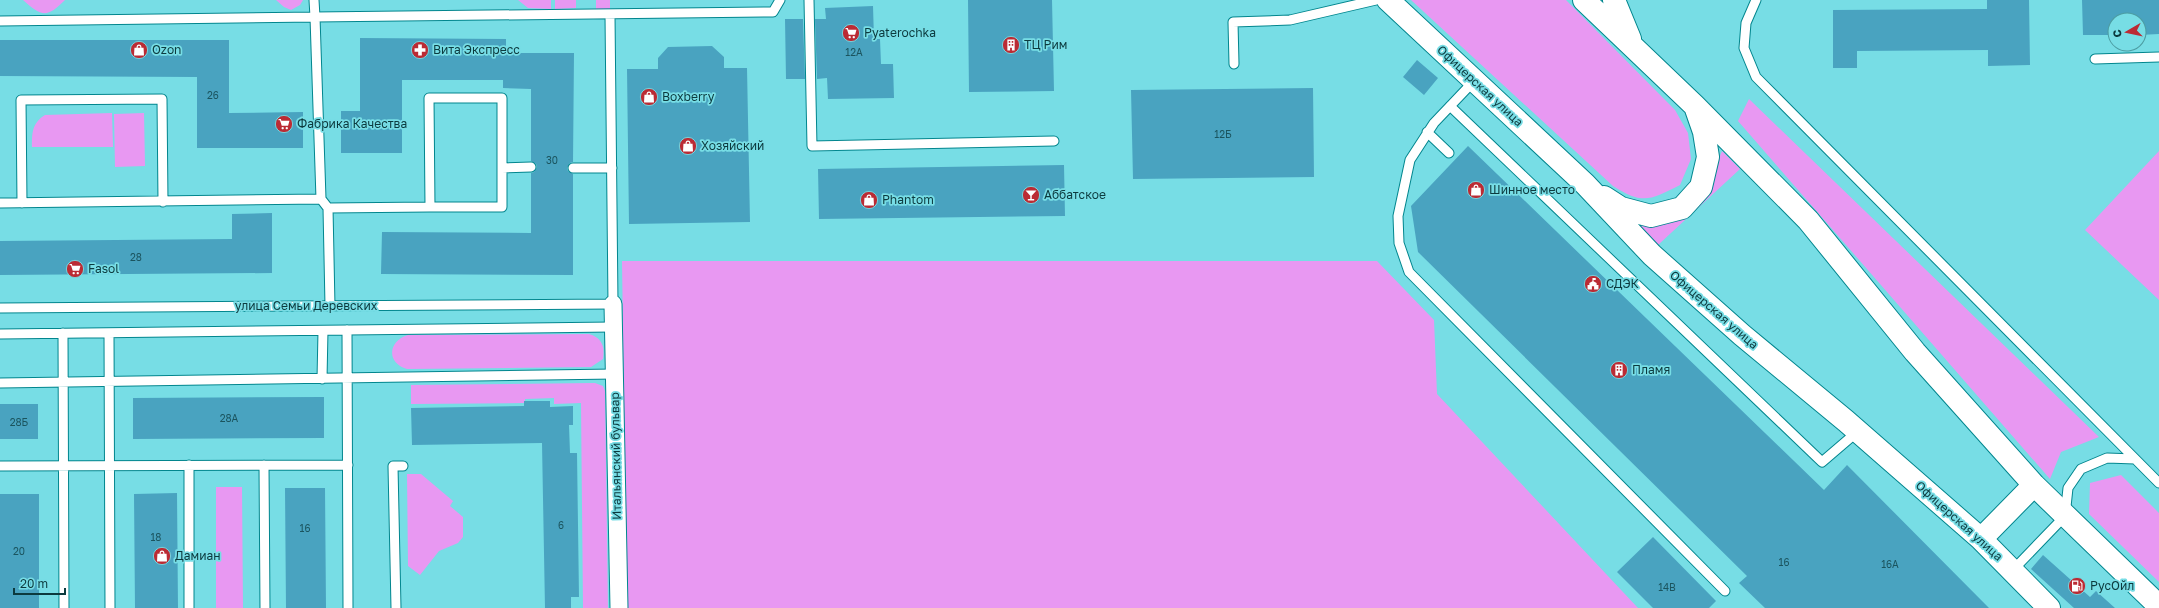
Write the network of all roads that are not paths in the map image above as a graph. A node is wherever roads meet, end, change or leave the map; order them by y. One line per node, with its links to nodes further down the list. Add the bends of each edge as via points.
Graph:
1 (314, 0): 10 (lane)
2 (780, 0): 9 (lane, via 773,12)
3 (809, 0): 20 (lane, via 812,146)
4 (1376, 0): 15 (lane, via 1290,20 1233,22)
5 (1388, 0): 16 (main road, Офицерская улица)
6 (1584, 0): 12 (main road)
7 (1614, 0): 12 (main road)
8 (1756, 0): 49 (lane, via 1746,23 1744,48 1756,77)
9 (610, 15): 10 (lane); 25 (lane)
10 (315, 17): 11 (lane); 27 (lane)
11 (0, 21)
12 (1633, 48): 18 (main road)
13 (2159, 57): 14 (lane)
14 (2095, 59)
15 (1234, 64)
16 (1474, 80): 17 (lane); 26 (main road, Офицерская улица)
17 (1450, 106): 19 (lane); 48 (lane, via 1822,462)
18 (1695, 106): 26 (main road, via 1704,132 1708,157 1701,187 1682,208 1651,216 1621,208); 58 (main road, via 1808,220 1915,352)
19 (1427, 132): 21 (lane); 62 (lane, via 1410,160 1398,216 1400,243 1410,272)
20 (1054, 141)
21 (1449, 153)
22 (531, 167): 23 (lane)
23 (502, 168): 31 (lane, via 502,207); 31 (lane, via 502,98 429,98)
24 (573, 168): 25 (lane)
25 (612, 168): 33 (lane)
26 (1585, 184): 48 (main road, Офицерская улица, via 1652,255)
27 (321, 199): 28 (lane); 32 (lane)
28 (163, 202): 30 (lane); 30 (lane, via 162,99 123,99 21,100)
29 (0, 203): 30 (lane)
30 (22, 203)
31 (430, 207): 32 (lane)
32 (328, 208): 34 (lane)
33 (613, 304): 34 (lane, улица Семьи Деревских); 36 (street, Итальянский бульвар)
34 (330, 306): 35 (lane, улица Семьи Деревских)
35 (0, 308)
36 (614, 327): 37 (lane); 42 (street, Итальянский бульвар)
37 (347, 330): 38 (lane); 44 (lane)
38 (323, 331): 40 (lane); 43 (lane)
39 (63, 333): 40 (lane); 41 (lane); 45 (lane)
40 (109, 333): 46 (lane)
41 (0, 334)
42 (615, 374): 44 (lane); 71 (street, Итальянский бульвар)
43 (322, 379): 44 (lane); 46 (lane)
44 (347, 379): 51 (lane)
45 (63, 382): 46 (lane); 47 (lane); 53 (lane)
46 (109, 382): 54 (lane)
47 (0, 383)
48 (1857, 432): 60 (main road, Офицерская улица)
49 (2135, 460): 57 (lane); 59 (lane, via 2107,458 2081,469 2068,488)
50 (264, 465): 51 (lane); 55 (lane); 68 (lane)
51 (348, 465): 69 (lane)
52 (0, 466): 53 (lane)
53 (63, 466): 54 (lane); 65 (lane)
54 (110, 466): 55 (lane); 66 (lane)
55 (189, 466): 67 (lane)
56 (403, 466): 70 (lane, via 393,466)
57 (2159, 483)
58 (2034, 485): 59 (main road); 60 (main road)
59 (2065, 516): 61 (lane); 64 (main road)
60 (1981, 539): 61 (main road, Офицерская улица)
61 (2013, 570): 63 (main road, Офицерская улица)
62 (1725, 591)
63 (2042, 606)
64 (2159, 606)
65 (64, 608)
66 (110, 608)
67 (189, 608)
68 (265, 608)
69 (348, 608)
70 (396, 608)
71 (619, 608)

